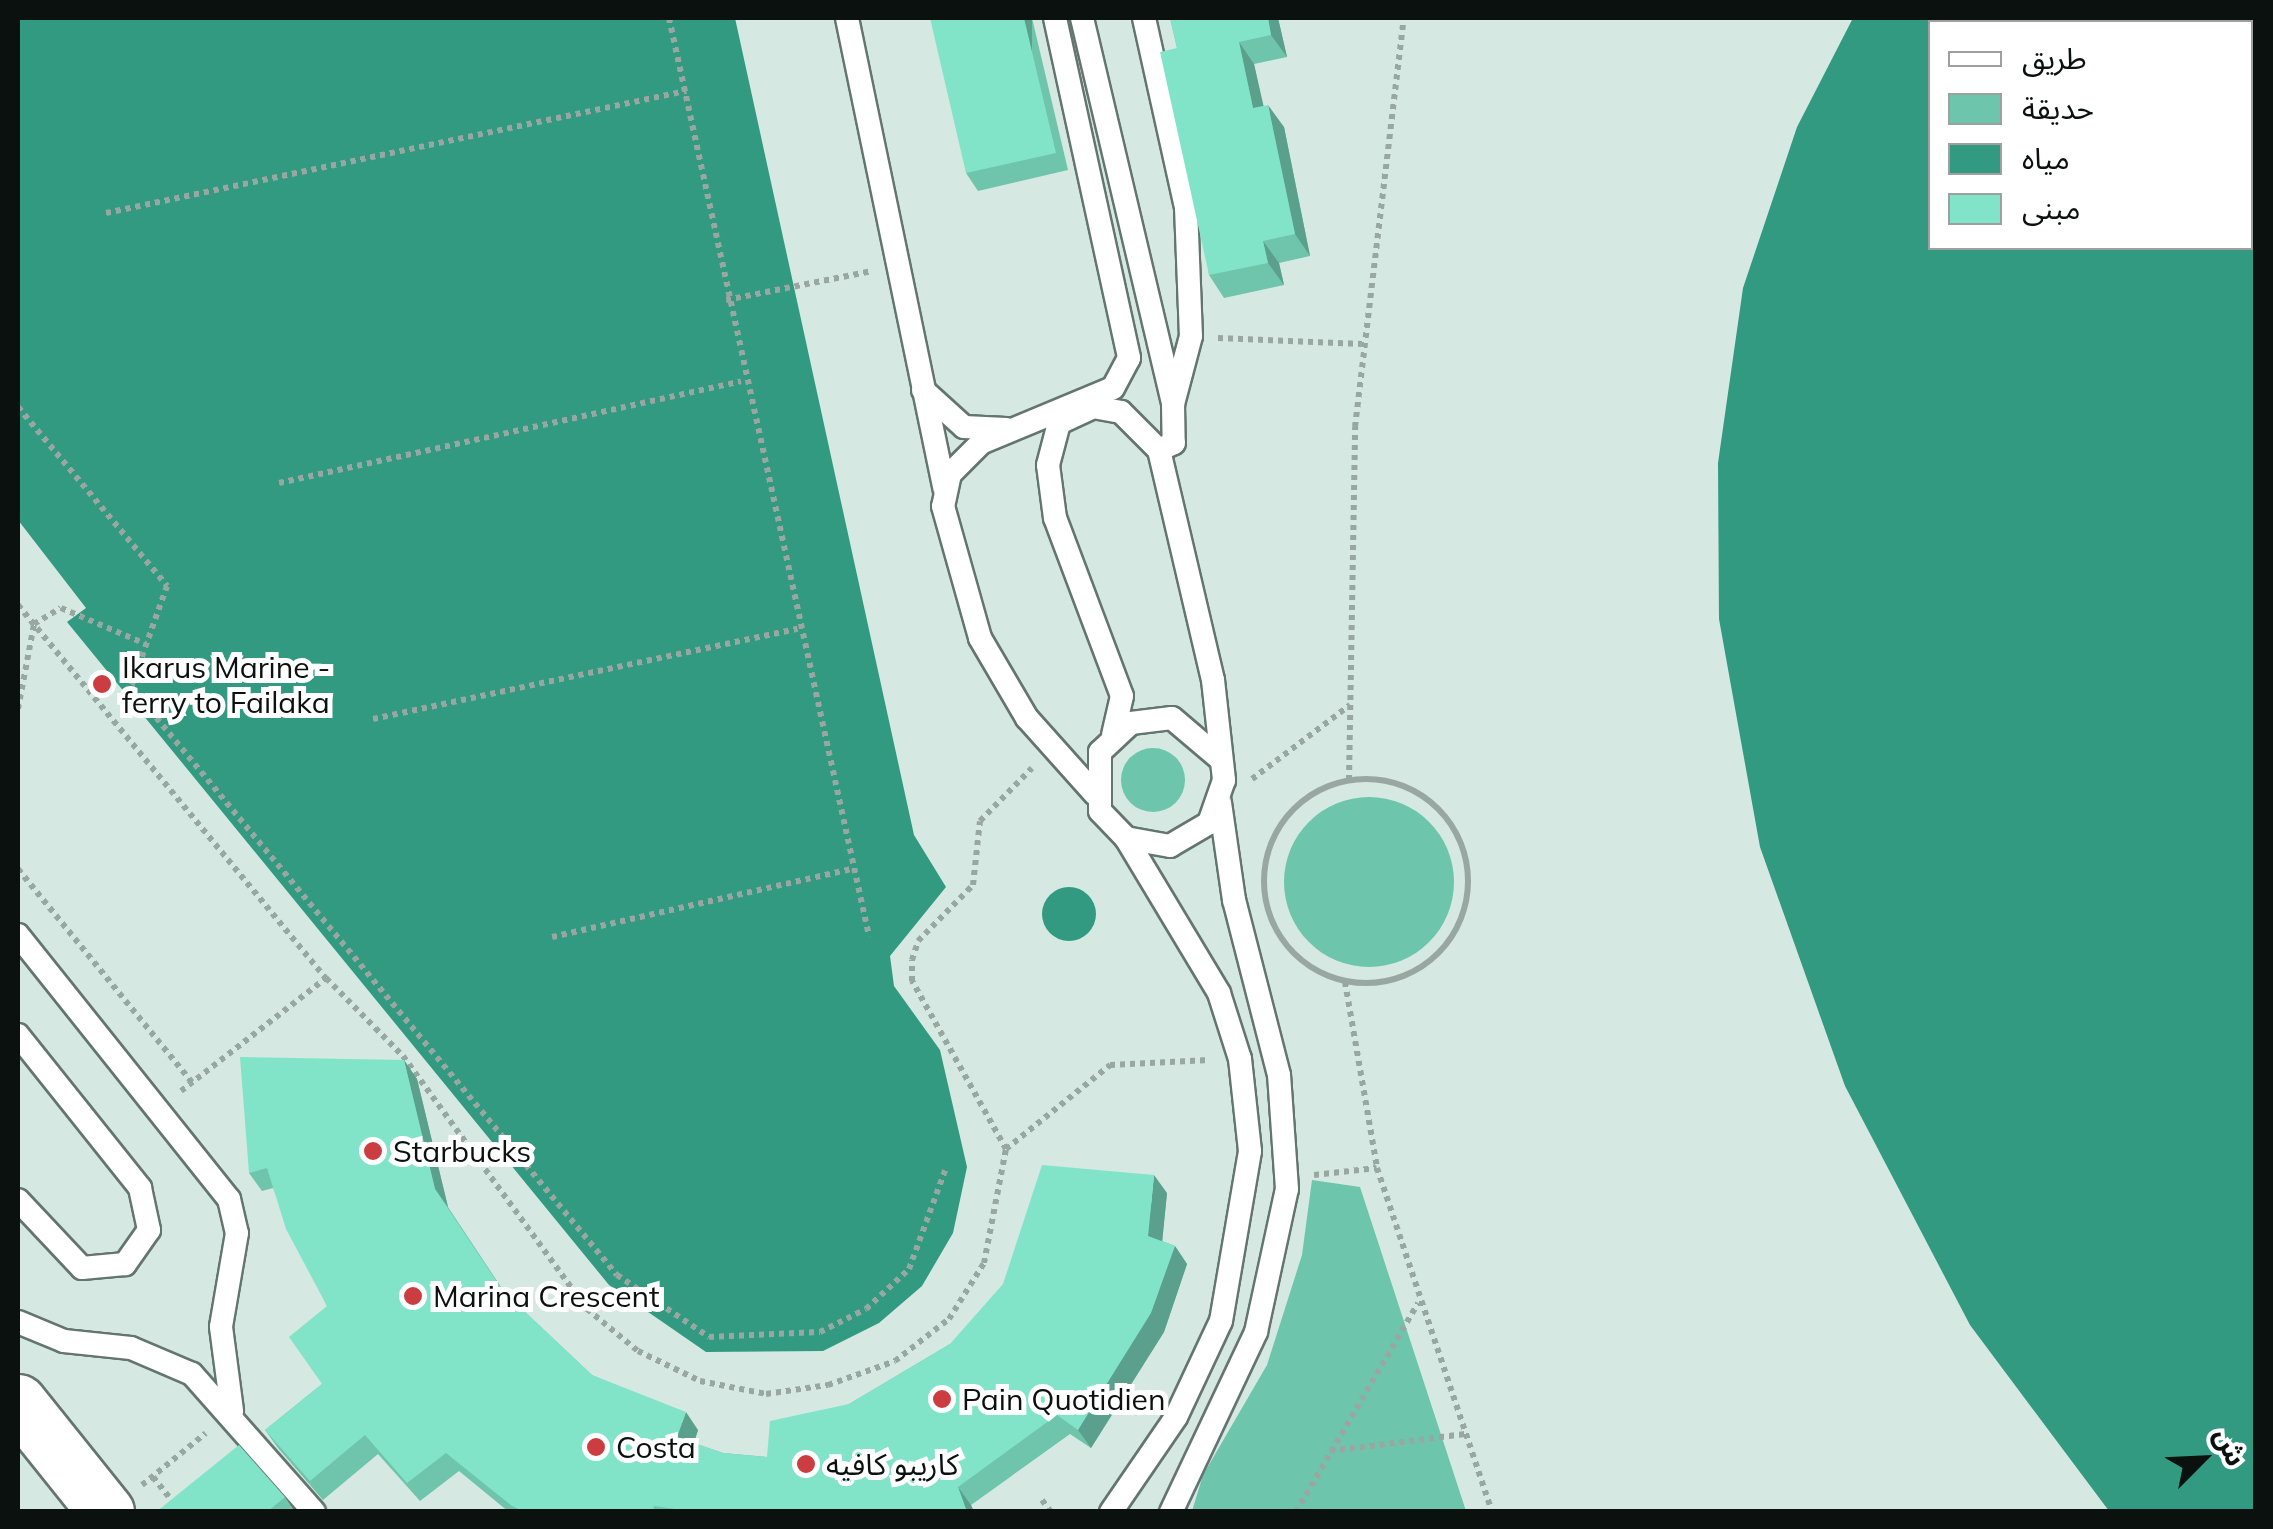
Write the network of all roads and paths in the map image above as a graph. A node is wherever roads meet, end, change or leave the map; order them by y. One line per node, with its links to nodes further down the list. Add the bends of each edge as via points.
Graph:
1 (669, 18): 7 (path)
2 (1055, 18): 17 (lane, via 1129,358 1113,388)
3 (1082, 18): 15 (lane)
4 (1144, 18): 11 (lane, via 1186,207)
5 (1404, 18): 12 (path)
6 (851, 22): 9 (lane)
7 (686, 91): 8 (path); 10 (path)
8 (106, 213)
9 (897, 268): 10 (path); 14 (lane)
10 (726, 300): 13 (path)
11 (1191, 336): 12 (path); 15 (lane)
12 (1362, 344): 26 (path)
13 (741, 381): 20 (path); 24 (path)
14 (921, 388): 18 (lane, via 964,427); 21 (lane)
15 (1173, 404): 19 (lane, via 1174,442)
16 (18, 407): 25 (path, via 167,586)
17 (1073, 409): 18 (lane); 19 (lane, via 1121,412); 29 (lane, via 1059,422 1048,465 1055,518 1122,696)
18 (1006, 429): 21 (lane, via 981,443)
19 (1158, 450): 31 (lane, via 1213,680)
20 (279, 483)
21 (944, 488): 30 (lane, via 946,533 980,638)
22 (18, 604): 23 (path)
23 (34, 624): 25 (path, via 61,608); 27 (path); 41 (path)
24 (798, 629): 28 (path); 36 (path)
25 (146, 644): 48 (path, via 131,688 617,1275 664,1313 709,1337 763,1338 820,1332 866,1309 909,1269)
26 (1351, 704): 32 (path); 34 (path)
27 (18, 708)
28 (373, 719)
29 (1113, 735): 31 (lane, via 1172,718); 33 (lane)
30 (1051, 748): 33 (lane); 47 (path, via 980,820 973,885 918,941 912,960 912,981)
31 (1219, 758): 34 (lane)
32 (1350, 780): 42 (path, via 1294,808 1276,833 1264,895 1291,951); 42 (path, via 1413,790 1439,809 1468,868 1467,900 1456,931 1423,966 1378,984)
33 (1095, 794): 35 (lane)
34 (1220, 803): 35 (lane, via 1181,842); 50 (lane, via 1237,917 1279,1075)
35 (1126, 838): 44 (lane, via 1204,962)
36 (851, 868): 39 (path); 40 (path)
37 (18, 869): 45 (path)
38 (18, 935): 46 (lane)
39 (869, 936)
40 (552, 937)
41 (326, 978): 45 (path); 47 (path, via 403,1056 587,1309 638,1351 700,1381 766,1394 828,1385 894,1361 949,1319 984,1263)
42 (1345, 982): 49 (path)
43 (18, 1036): 51 (lane, via 140,1188 149,1230 124,1264 82,1268)
44 (1240, 1060): 47 (path, via 1110,1065); 65 (lane, via 1248,1204 1221,1321 1176,1417)
45 (192, 1082): 46 (path)
46 (159, 1108): 55 (lane, via 222,1184 235,1216 222,1327)
47 (1006, 1149)
48 (946, 1168)
49 (1377, 1168): 50 (path); 52 (path)
50 (1286, 1178): 66 (lane, via 1256,1332)
51 (18, 1200)
52 (1418, 1303): 56 (path); 57 (path)
53 (18, 1322): 55 (lane, via 162,1361)
54 (18, 1402): 60 (main road)
55 (232, 1410): 58 (path); 63 (lane)
56 (1464, 1434): 57 (path); 61 (path)
57 (1329, 1452): 67 (path)
58 (153, 1477): 60 (path); 62 (path)
59 (1042, 1500): 64 (path)
60 (115, 1506)
61 (1491, 1509): 68 (path)
62 (181, 1512)
63 (314, 1512)
64 (1050, 1512)
65 (1111, 1512)
66 (1170, 1512)
67 (1296, 1512)
68 (1476, 1512)

